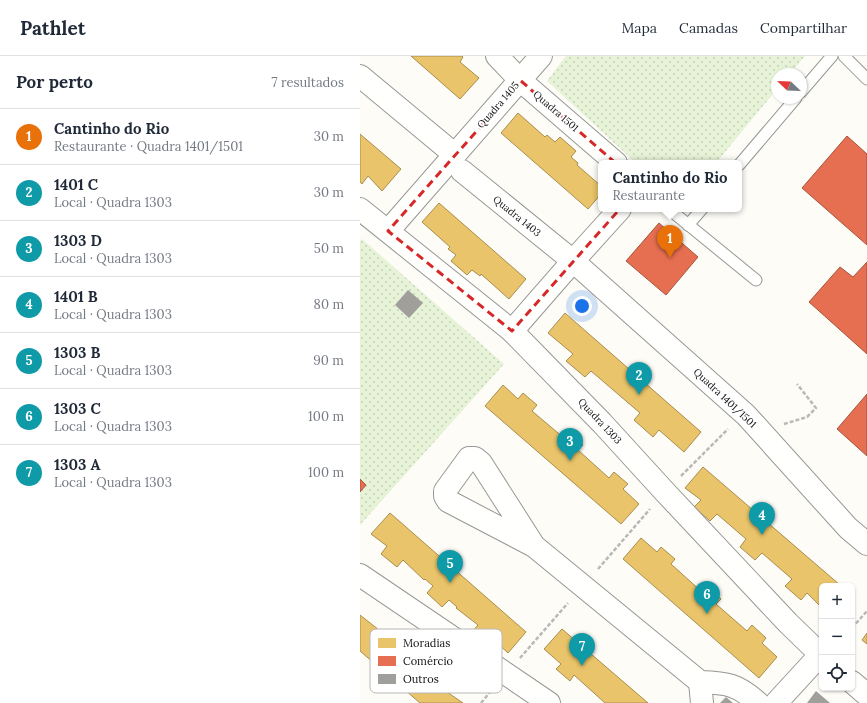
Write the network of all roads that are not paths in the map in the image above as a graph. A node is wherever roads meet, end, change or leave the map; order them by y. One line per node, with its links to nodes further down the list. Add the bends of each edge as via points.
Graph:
1 (497, 56): 7 (street, Quadra 1405)
2 (541, 56): 7 (street)
3 (832, 56): 8 (lane)
4 (844, 56): 6 (lane)
5 (360, 76): 12 (street)
6 (867, 80)
7 (520, 81): 10 (street, Quadra 1501); 12 (street, Quadra 1405)
8 (807, 85)
9 (791, 104): 11 (lane)
10 (612, 160)
11 (742, 161)
12 (458, 163): 18 (street, Quadra 1405); 19 (street, Quadra 1403)
13 (360, 209): 18 (street, Quadra 1303)
14 (617, 212): 19 (street)
15 (673, 212): 17 (lane)
16 (699, 212): 17 (lane)
17 (688, 225): 20 (lane)
18 (388, 231): 21 (street, Quadra 1303)
19 (573, 261): 21 (street); 22 (street, Quadra 1401/1501, via 744,413 848,528)
20 (756, 280)
21 (512, 331): 26 (street, Quadra 1303)
22 (867, 544)
23 (534, 546): 30 (street, via 583,586)
24 (360, 575): 25 (street)
25 (440, 629)
26 (819, 653)
27 (819, 657): 34 (street)
28 (502, 671): 32 (street)
29 (855, 685): 31 (street)
30 (701, 693): 33 (street, via 719,682 744,691)
31 (867, 695)
32 (549, 703)
33 (758, 703)
34 (776, 703)

